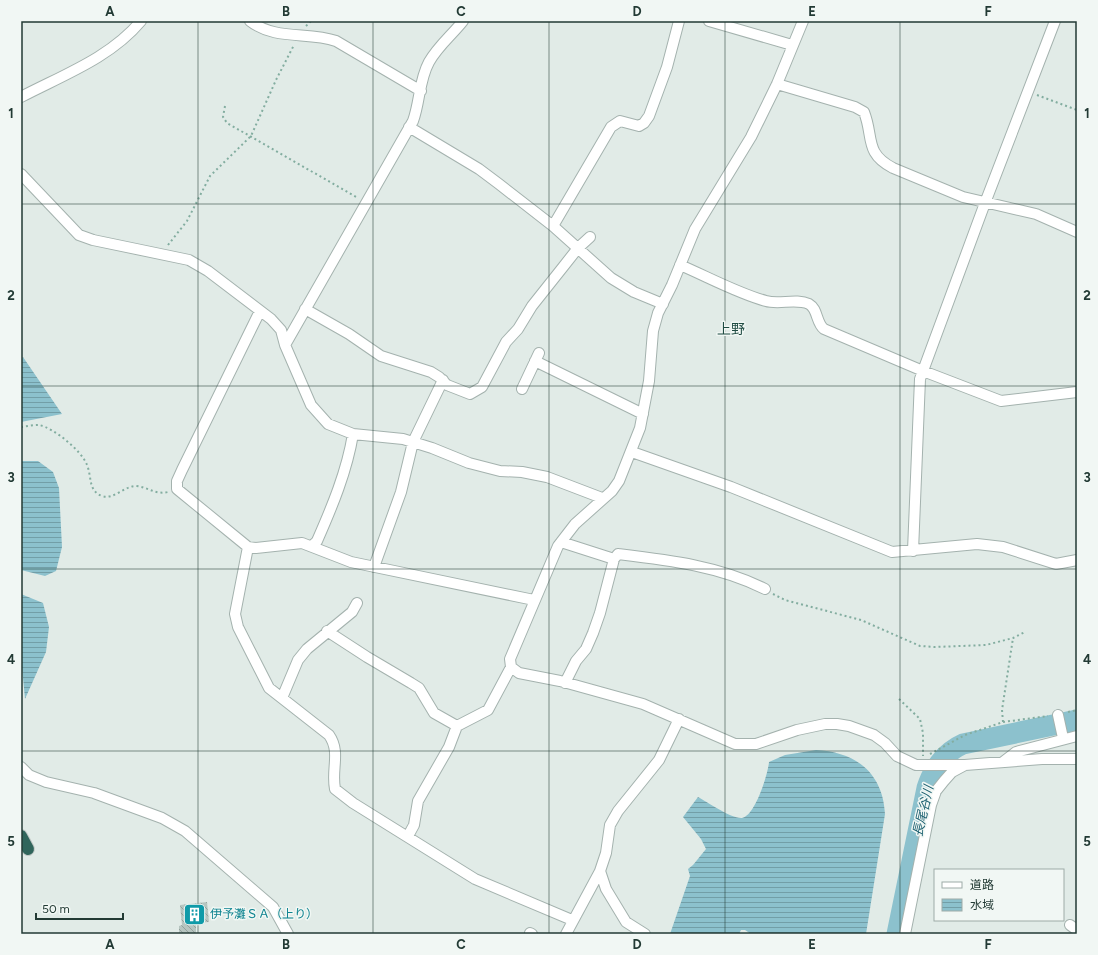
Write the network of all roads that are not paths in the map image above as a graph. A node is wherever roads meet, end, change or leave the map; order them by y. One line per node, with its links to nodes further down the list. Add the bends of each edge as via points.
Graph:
1 (141, 21): 11 (street, via 102,56)
2 (250, 21): 10 (street, via 269,31 325,37 342,43)
3 (463, 21): 10 (street, via 428,63)
4 (679, 21): 15 (street, via 667,67 649,116 639,126 620,121 611,127)
5 (709, 21): 8 (street)
6 (803, 21): 8 (street)
7 (1054, 21): 14 (street)
8 (792, 46): 9 (street)
9 (777, 84): 14 (street, via 855,107 864,112 868,121 871,148 883,163 963,197); 19 (street, via 752,137 695,229)
10 (421, 91): 12 (street, via 418,109)
11 (21, 97)
12 (409, 127): 15 (street, via 478,169); 21 (street)
13 (21, 174): 22 (street, via 79,235 188,260 199,265)
14 (985, 203): 16 (street, via 1036,214); 24 (street)
15 (553, 226): 18 (street)
16 (1077, 232)
17 (590, 237): 18 (street)
18 (578, 248): 20 (street, via 611,278 634,292); 25 (street, via 500,350 482,388 470,394 447,385)
19 (680, 265): 20 (street); 24 (street, via 768,302 803,302 810,305 819,325 824,329)
20 (663, 304): 28 (street, via 653,331 650,381)
21 (305, 309): 23 (street); 25 (street, via 381,356 431,372)
22 (260, 311): 23 (street, via 281,330); 35 (street, via 177,481 177,489)
23 (285, 345): 29 (street, via 317,414 328,424)
24 (923, 371): 27 (street, via 1002,401); 36 (street, via 920,379)
25 (443, 380): 30 (street)
26 (522, 389): 28 (street, via 537,357)
27 (1077, 392)
28 (643, 414): 31 (street)
29 (353, 434): 30 (street, via 378,435); 34 (street, via 351,450 338,490 317,541)
30 (413, 442): 32 (street, via 468,463 500,471 547,477); 39 (street, via 401,492)
31 (632, 452): 32 (street, via 619,481 612,491); 36 (street, via 731,487 892,552)
32 (602, 498): 33 (street, via 575,524)
33 (561, 542): 37 (street); 41 (street)
34 (312, 546): 35 (street, via 302,544); 39 (street, via 333,556)
35 (248, 547): 46 (street, via 235,614 238,627 262,677 269,688)
36 (913, 551): 38 (street, via 977,544 1003,547 1056,564)
37 (614, 559): 40 (street, via 618,554 684,562 740,578); 45 (street, via 593,633)
38 (1077, 560)
39 (374, 566): 41 (street)
40 (766, 589)
41 (534, 600): 44 (street, via 510,658)
42 (357, 603): 43 (street, via 352,612)
43 (327, 631): 46 (street, via 298,660); 49 (street, via 418,688 434,712)
44 (511, 667): 45 (street, via 519,673); 49 (street, via 488,710)
45 (565, 683): 48 (street, via 643,704)
46 (282, 698): 57 (street, via 329,735 335,743 335,788 347,799)
47 (1058, 715): 51 (street)
48 (679, 719): 54 (street, via 735,744 745,745 825,724 849,726 874,735 906,762 916,765); 59 (street, via 659,760 618,811 610,826)
49 (457, 726): 57 (street, via 449,747 418,801 414,825)
50 (1077, 736): 51 (street)
51 (1063, 738): 53 (street, via 1016,752)
52 (1077, 759): 53 (street)
53 (1003, 762): 54 (street)
54 (966, 765): 64 (street, via 952,772 936,791)
55 (21, 767): 61 (street, via 35,778 94,793 162,818 185,831 273,907)
56 (21, 836): 58 (highway)
57 (408, 836): 60 (street, via 475,879)
58 (28, 849)
59 (600, 871): 60 (street); 63 (street, via 606,889 626,922)
60 (572, 920): 62 (street)
61 (288, 934)
62 (566, 934)
63 (645, 934)
64 (905, 934)

